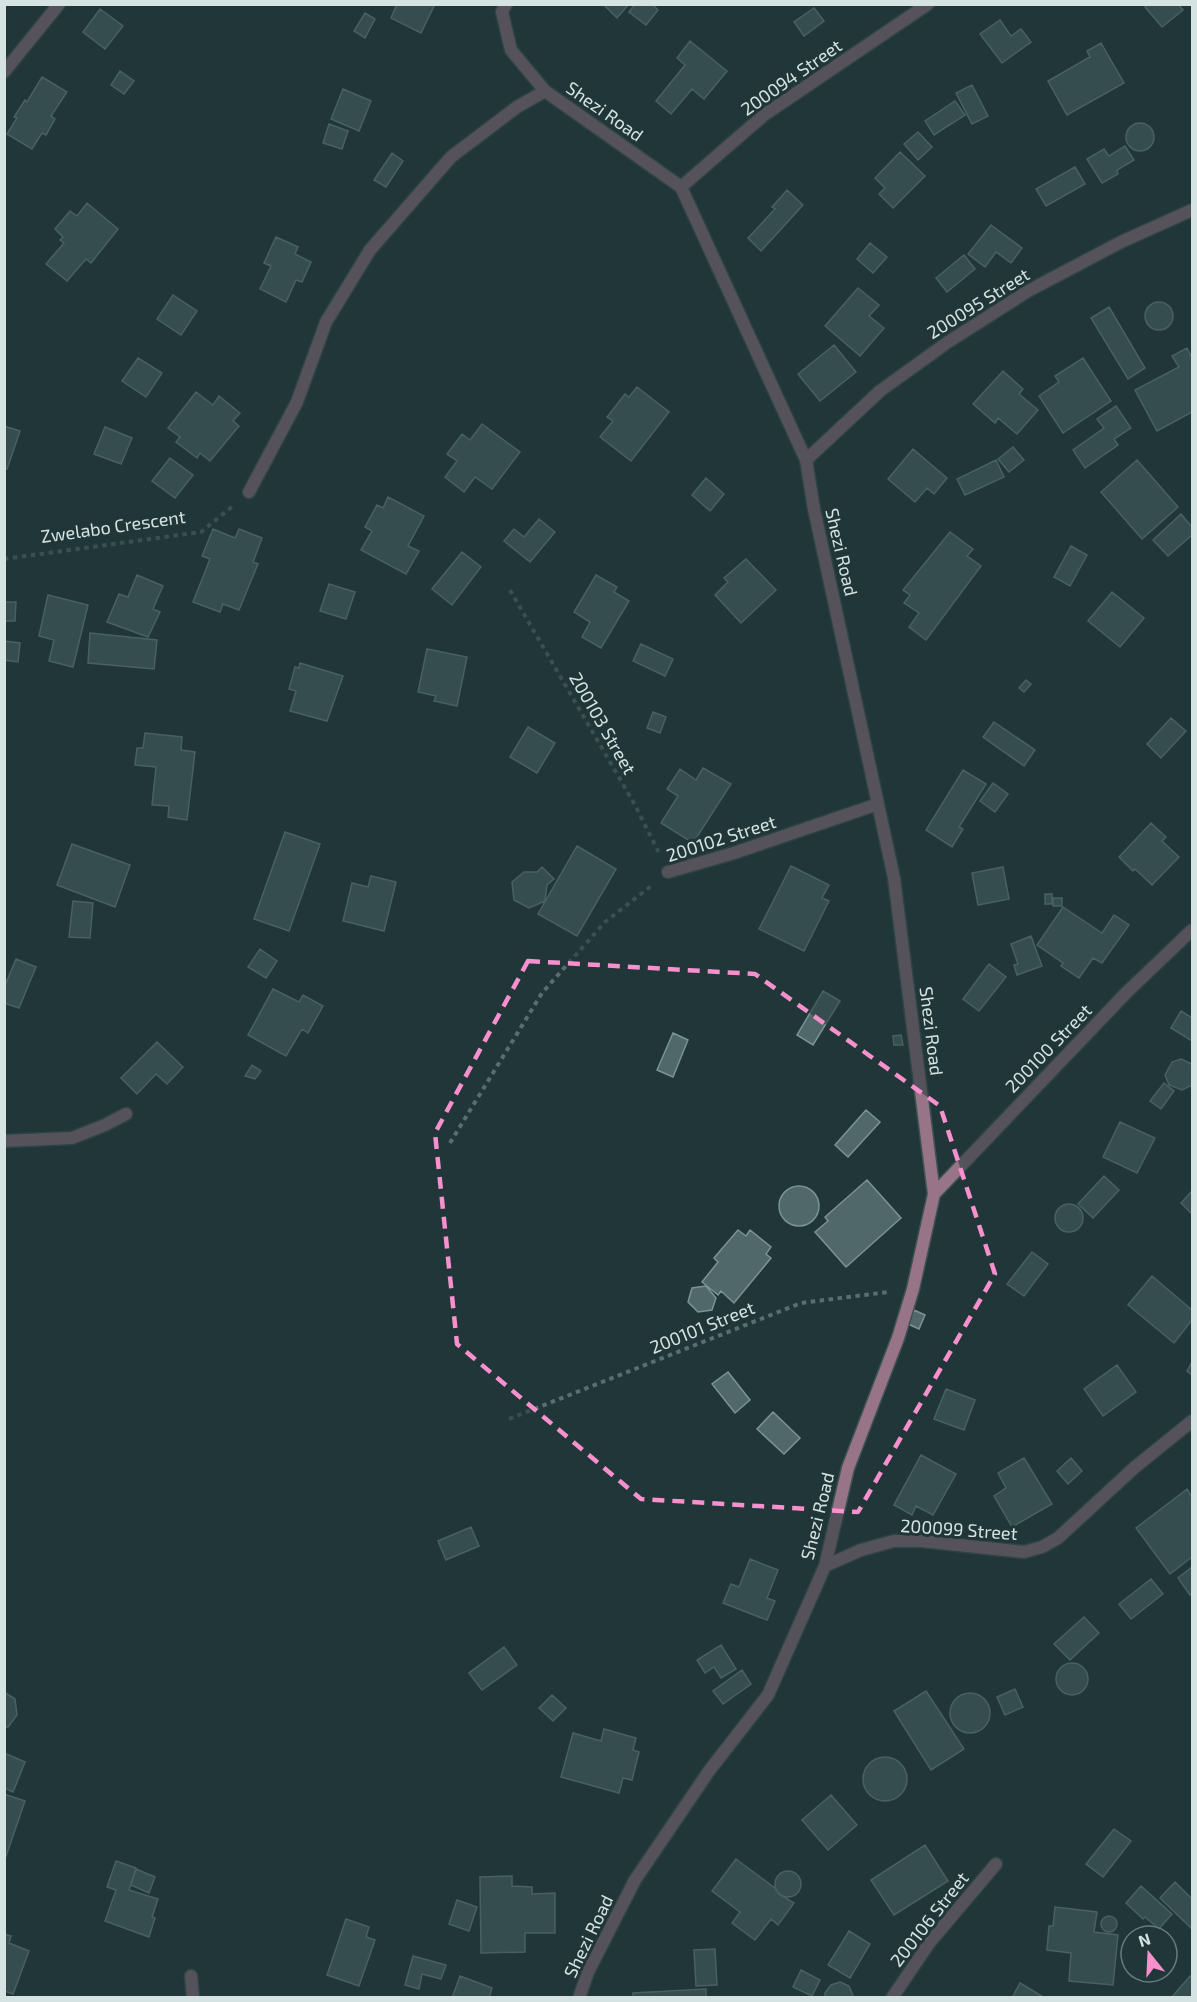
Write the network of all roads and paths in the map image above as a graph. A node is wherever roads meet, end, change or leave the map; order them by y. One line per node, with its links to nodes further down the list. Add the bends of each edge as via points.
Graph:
1 (59, 4): 4 (street)
2 (506, 4): 5 (street, via 502,12 511,50)
3 (928, 4): 6 (street, 200094 Street, via 764,115)
4 (4, 72)
5 (545, 91): 6 (street, Shezi Road); 9 (street, via 517,107 450,158 370,250 326,322 297,402)
6 (681, 187): 8 (street, Shezi Road)
7 (1192, 210): 8 (street, 200095 Street, via 1028,291 948,342 880,391)
8 (806, 460): 12 (street, Shezi Road)
9 (249, 492): 10 (path, Zwelabo Crescent, via 201,532)
10 (4, 559)
11 (510, 590): 13 (path, 200103 Street, via 635,805)
12 (878, 804): 13 (street, 200102 Street); 18 (street, Shezi Road, via 894,878)
13 (668, 872): 17 (path, 200102 Street, via 605,922 542,993)
14 (1192, 930): 18 (street, 200100 Street, via 1127,992)
15 (126, 1113): 16 (street, via 72,1138)
16 (4, 1141)
17 (450, 1143)
18 (934, 1194): 19 (street, Shezi Road)
19 (913, 1289): 20 (path, 200101 Street, via 801,1303); 22 (street, Shezi Road, via 848,1468)
20 (509, 1419)
21 (1192, 1420): 22 (street, 200099 Street, via 1058,1539 1042,1547 1024,1552 894,1541)
22 (825, 1566): 26 (street, Shezi Road, via 768,1695 709,1771 635,1880 588,1972)
23 (996, 1864): 27 (street, 200106 Street, via 930,1942)
24 (191, 1976): 25 (street)
25 (193, 1998)
26 (579, 1998)
27 (892, 1998)

